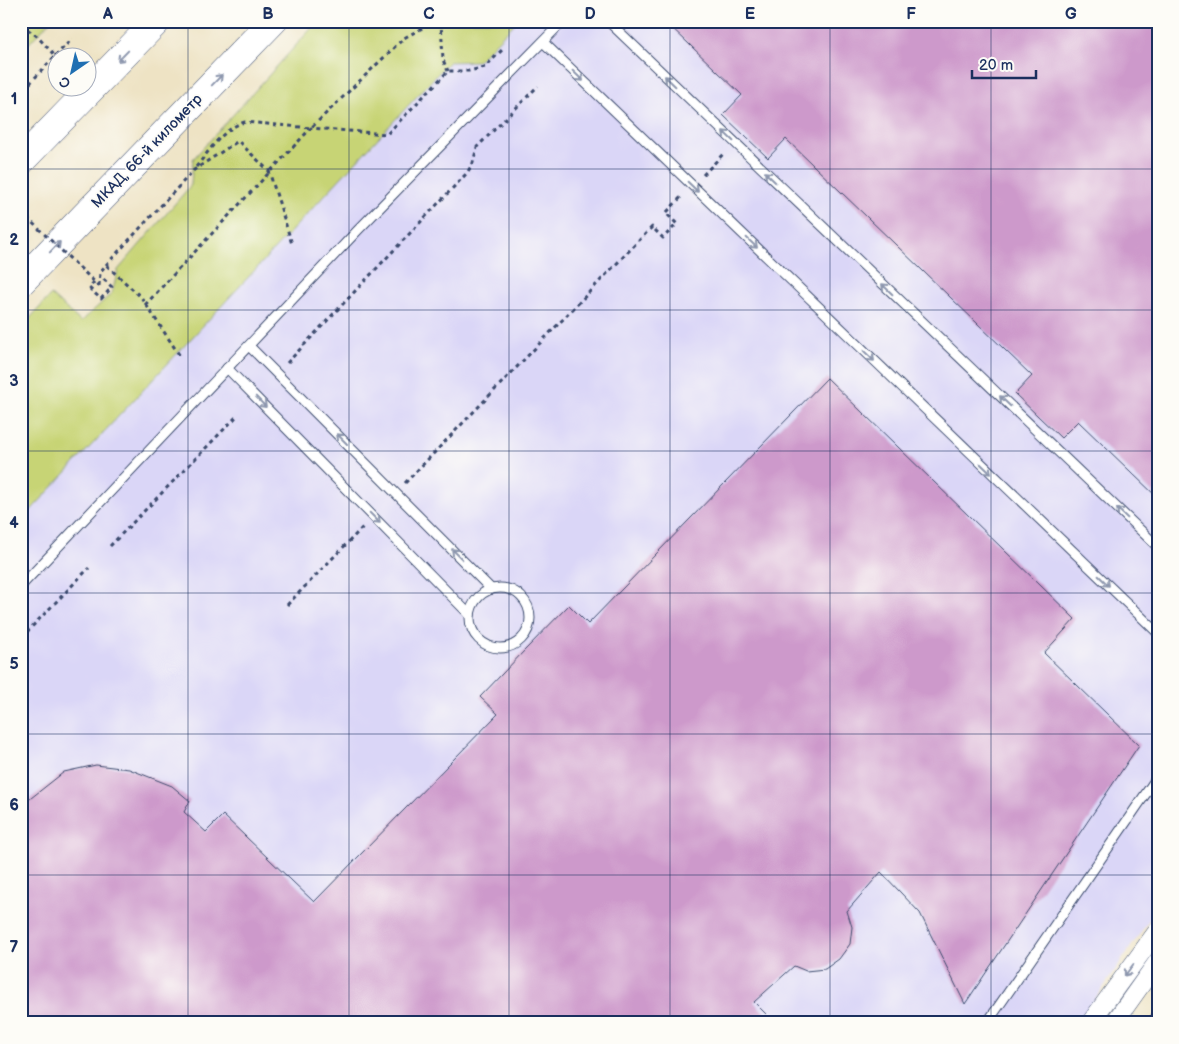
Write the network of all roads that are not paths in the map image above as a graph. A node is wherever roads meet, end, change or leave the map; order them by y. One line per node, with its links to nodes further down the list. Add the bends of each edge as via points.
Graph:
1 (157, 21): 6 (highway, one-way to 6)
2 (273, 21): 7 (highway, МКАД, 66-й километр, one-way to 2)
3 (563, 21): 5 (lane)
4 (608, 21): 10 (lane, one-way to 4)
5 (543, 42): 8 (lane); 14 (lane, one-way to 14)
6 (21, 161)
7 (21, 282)
8 (249, 346): 9 (lane); 12 (lane, one-way to 8)
9 (227, 368): 11 (lane); 13 (lane, one-way to 13)
10 (1158, 547)
11 (21, 586)
12 (491, 589): 13 (lane, via 478,597); 13 (lane, via 507,588 525,602 530,617 522,638 500,648 486,644 474,633)
13 (470, 615)
14 (1158, 633)
15 (1158, 776): 18 (lane)
16 (1158, 930): 19 (street, one-way to 19)
17 (1158, 961): 20 (street)
18 (987, 1023)
19 (1090, 1023)
20 (1114, 1023)

